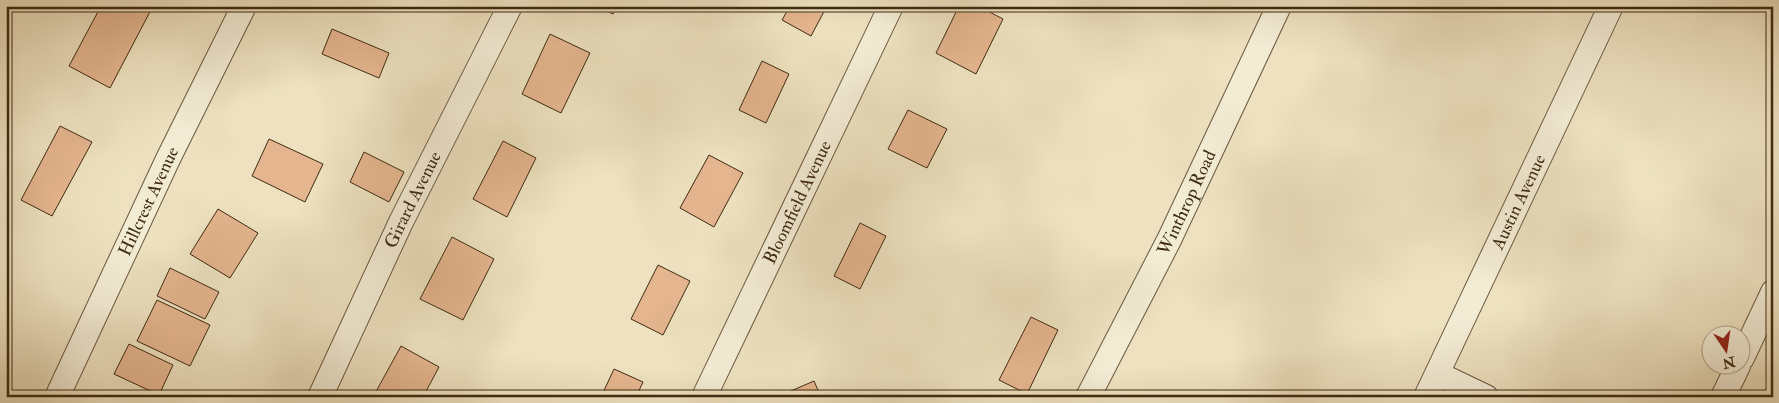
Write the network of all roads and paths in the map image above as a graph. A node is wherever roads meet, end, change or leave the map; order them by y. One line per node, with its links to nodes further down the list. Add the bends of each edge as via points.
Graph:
1 (244, 6): 10 (street, Hillcrest Avenue, via 168,158)
2 (510, 6): 11 (street, Girard Avenue, via 401,222)
3 (891, 6): 12 (street, Bloomfield Avenue)
4 (1279, 6): 13 (street, Winthrop Road, via 1169,240)
5 (1610, 6): 8 (street, Austin Avenue)
6 (1773, 292): 7 (street)
7 (1752, 337)
8 (1438, 374): 14 (street, Austin Avenue); 15 (street)
9 (1733, 376): 16 (street)
10 (57, 397)
11 (320, 397)
12 (704, 397)
13 (1088, 397)
14 (1426, 397)
15 (1486, 397)
16 (1723, 397)

